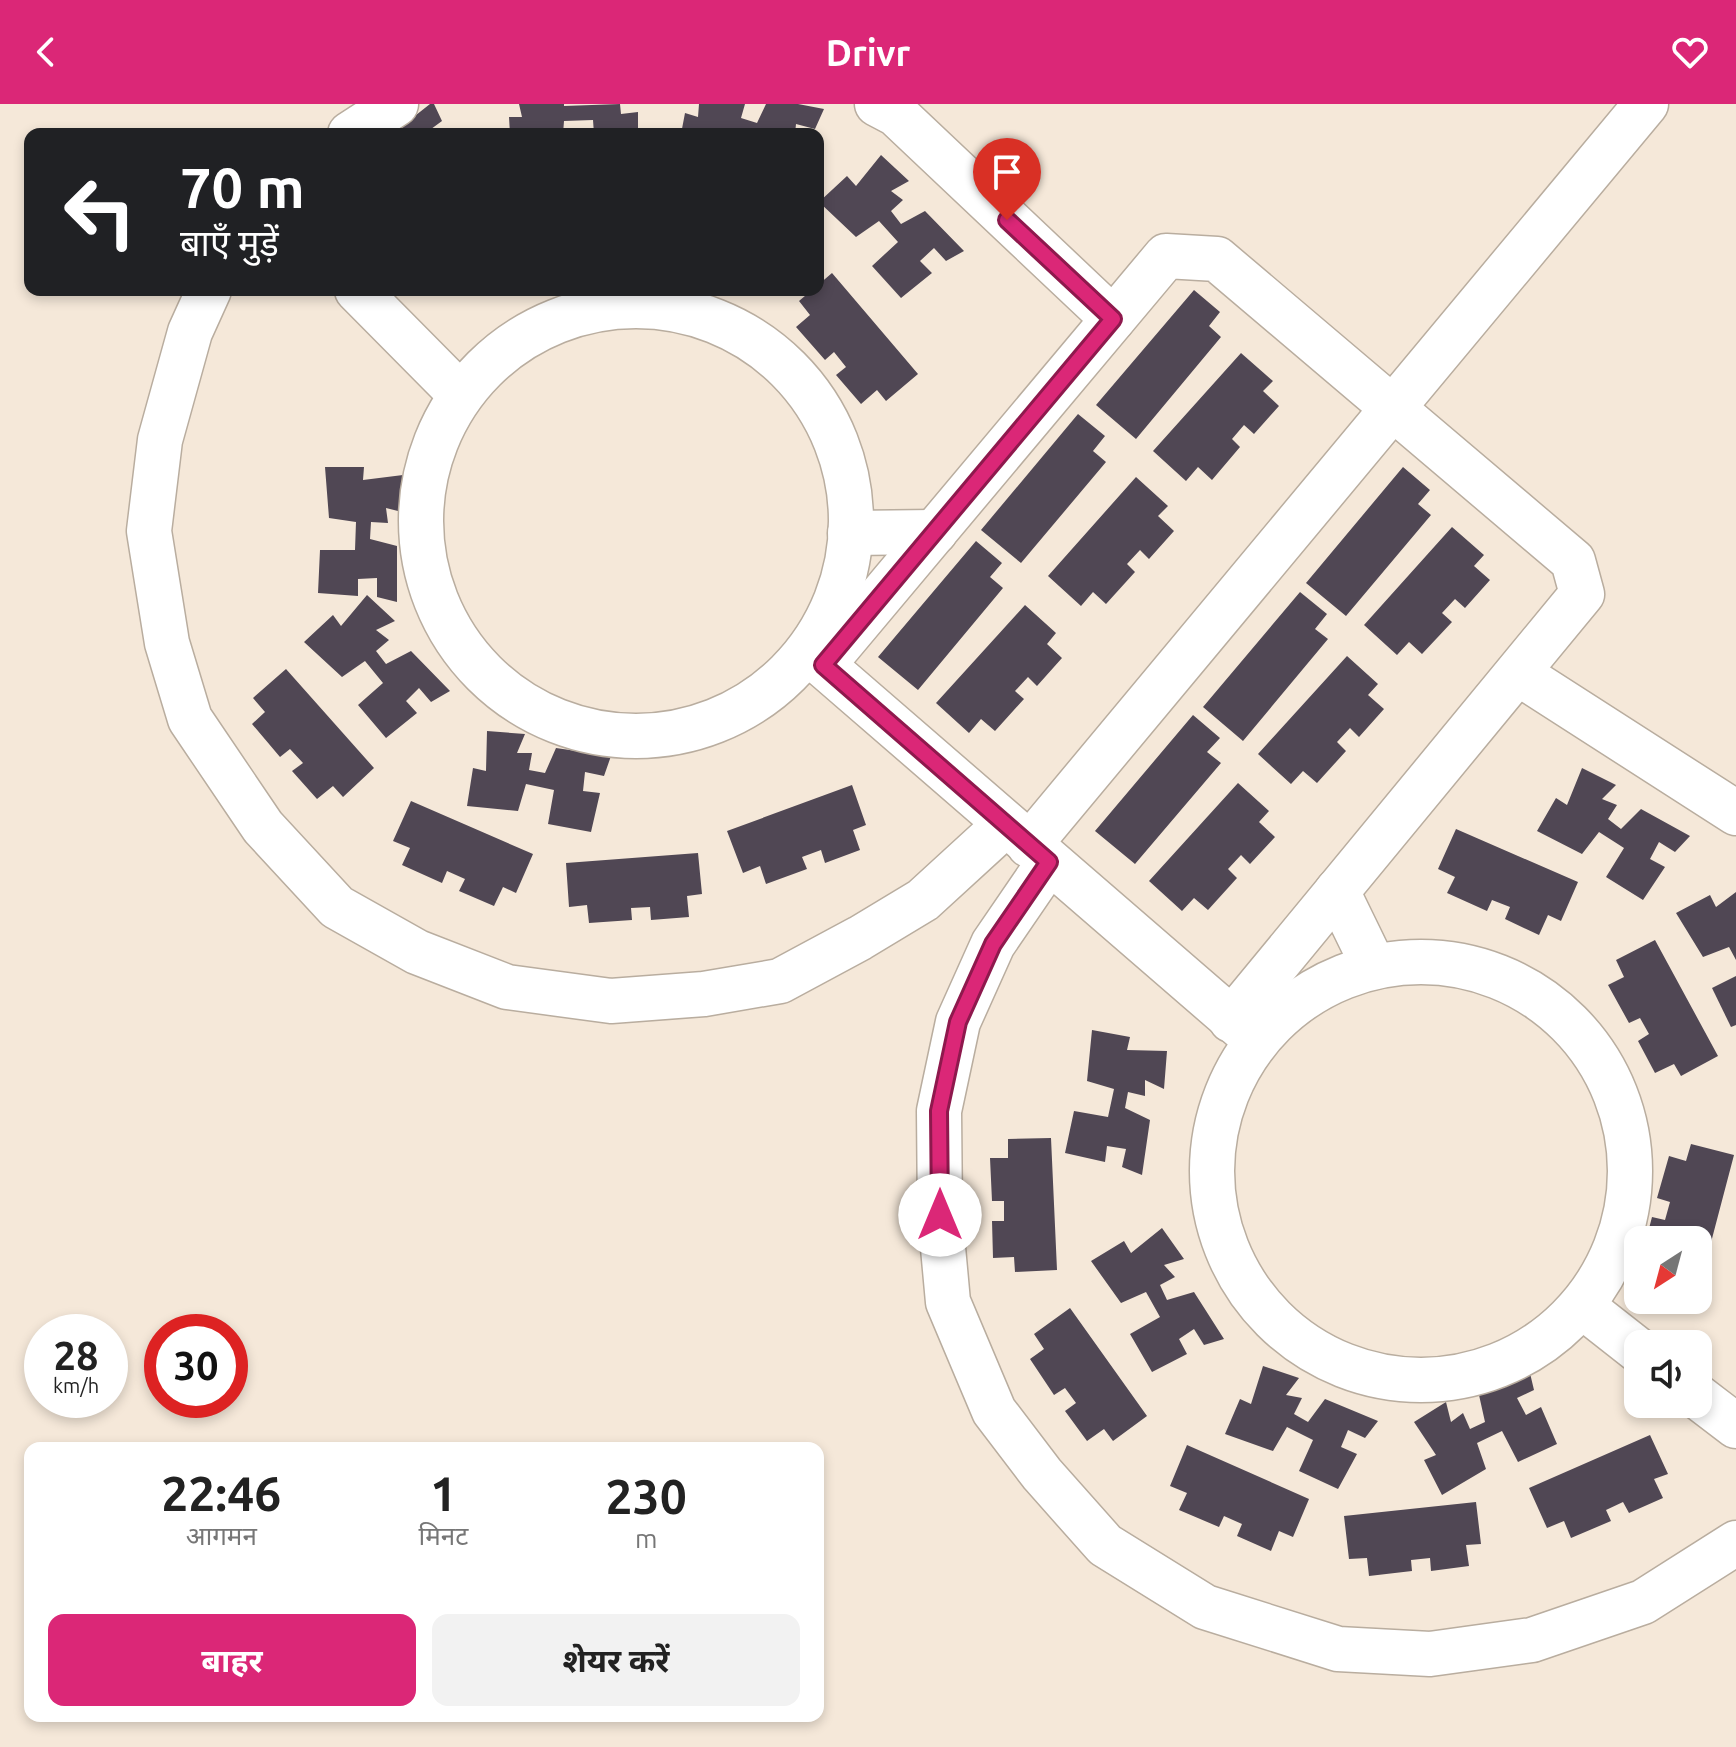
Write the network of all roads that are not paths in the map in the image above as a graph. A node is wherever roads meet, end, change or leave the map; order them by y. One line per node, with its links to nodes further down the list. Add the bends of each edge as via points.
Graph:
1 (396, 104): 4 (street)
2 (877, 104): 7 (street, via 896,114)
3 (1646, 104): 9 (street)
4 (359, 128)
5 (206, 296): 15 (street, via 190,332 160,440 149,531 167,643 190,719 263,827 337,907 417,952 507,987 611,1001 704,994 780,981)
6 (363, 296): 8 (street)
7 (1113, 319): 9 (street, via 1166,256 1217,259); 10 (street)
8 (461, 395): 11 (street, via 520,338 590,309 665,307 737,330 797,376 837,440 853,513); 12 (street, via 432,447 420,513 429,581 458,643 504,692 563,725 631,738 698,729 759,700)
9 (1393, 408): 13 (street, via 1573,561 1582,594); 15 (street)
10 (935, 532): 11 (street); 12 (street)
11 (850, 533): 12 (street, via 843,588)
12 (816, 659): 15 (street)
13 (1518, 673): 14 (street); 16 (street)
14 (1736, 813)
15 (1028, 844): 18 (street); 23 (street, via 993,944 958,1022 939,1111 948,1302 994,1411 1105,1545 1205,1607 1338,1649 1430,1654 1532,1640 1643,1602)
16 (1337, 891): 17 (street); 18 (street)
17 (1374, 967): 18 (street, via 1305,995); 19 (street, via 1433,961 1499,976 1556,1010 1600,1061 1626,1123 1631,1190 1614,1255)
18 (1243, 1030): 19 (street, via 1221,1102 1210,1173 1224,1244 1260,1306 1315,1352 1382,1377 1454,1379 1522,1356)
19 (1582, 1306): 20 (street)
20 (1624, 1339)
21 (1712, 1408): 22 (street)
22 (1736, 1426)
23 (1736, 1543)

